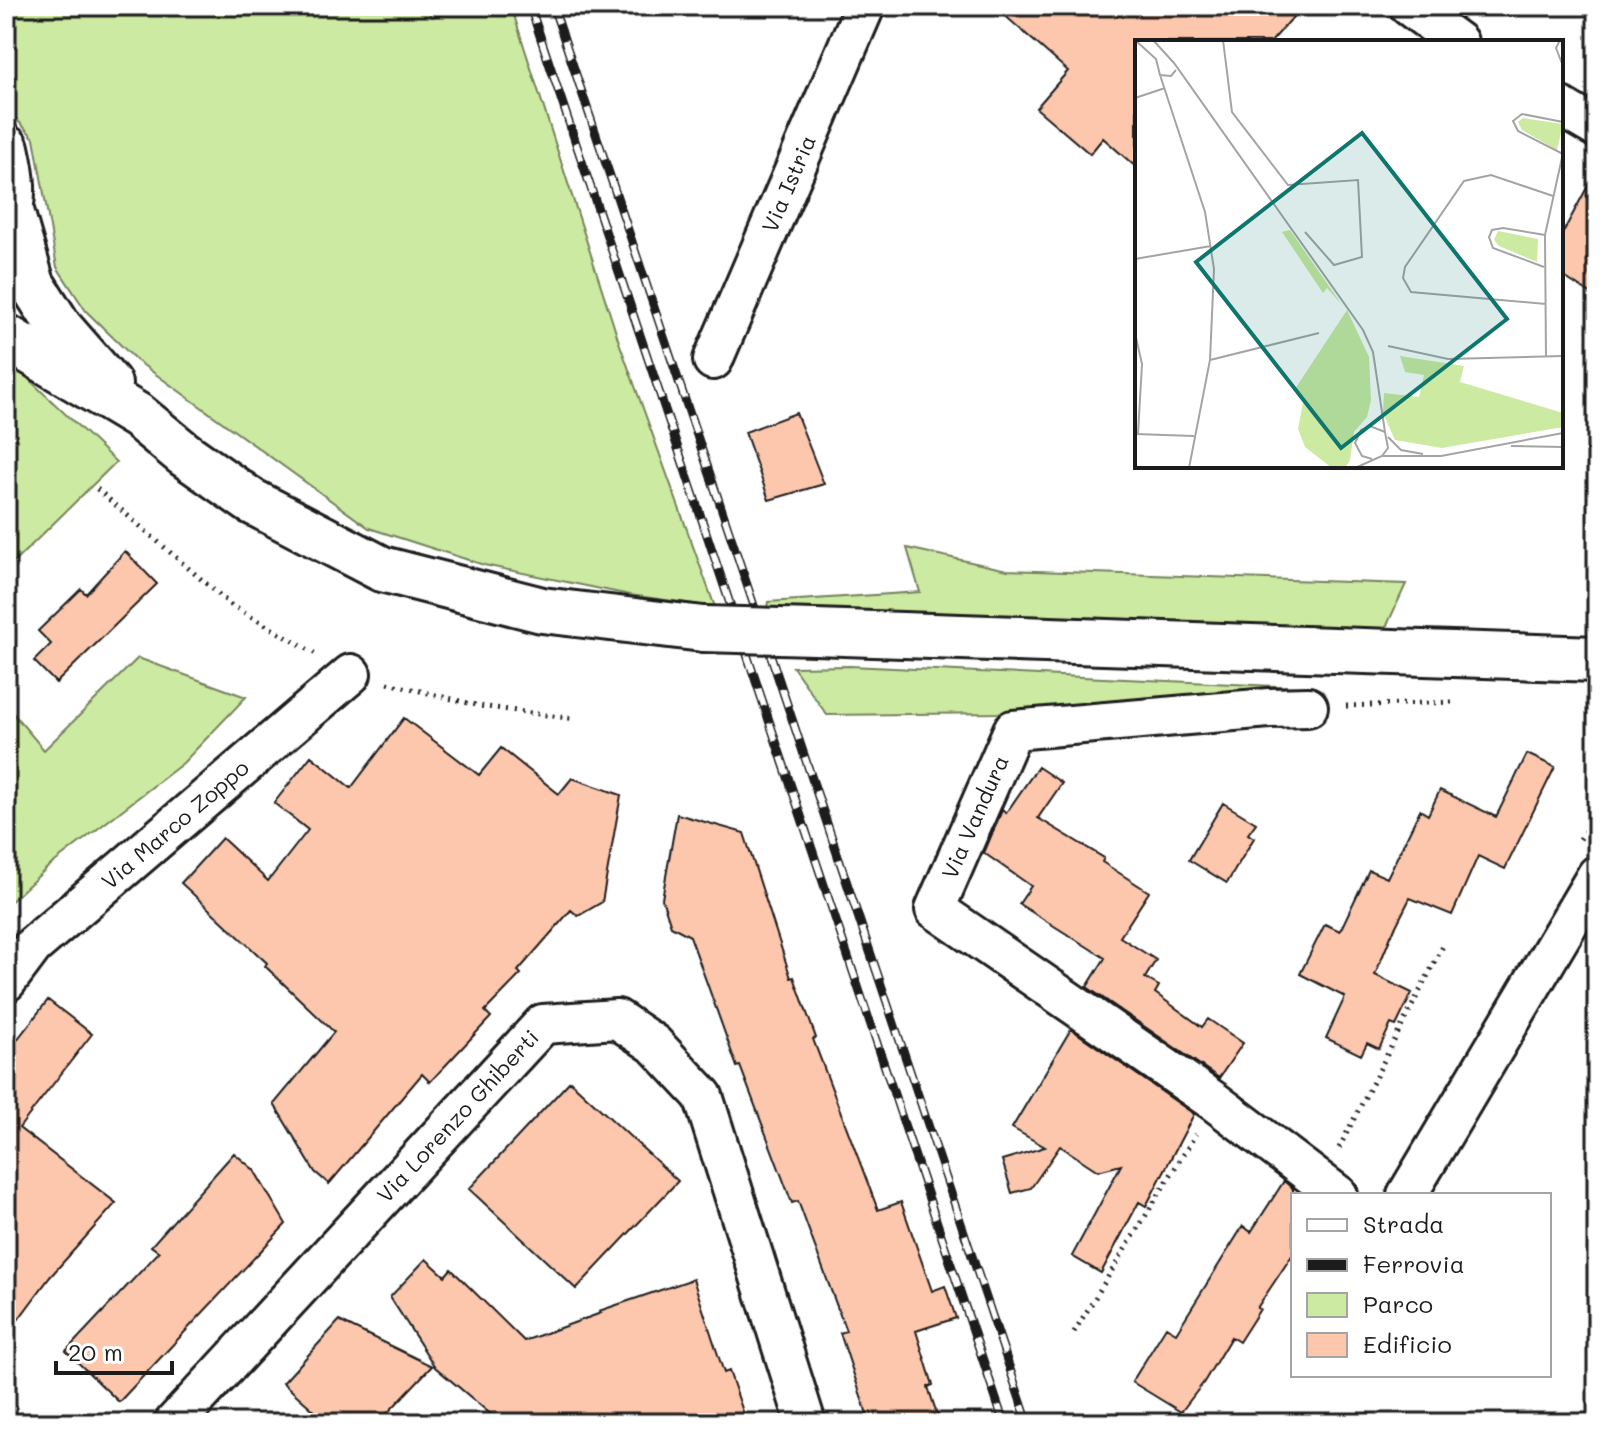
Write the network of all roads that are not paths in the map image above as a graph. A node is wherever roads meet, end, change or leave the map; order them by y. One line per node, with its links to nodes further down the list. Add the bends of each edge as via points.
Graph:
1 (865, 6): 9 (street, Via Istria)
2 (1409, 6): 3 (street)
3 (1455, 40)
4 (1563, 108): 5 (street)
5 (1597, 128)
6 (6, 148): 7 (main road, via 13,178)
7 (8, 217): 10 (main road, via 32,284 60,328)
8 (6, 337): 10 (main road)
9 (713, 360)
10 (138, 416): 11 (main road, bridge, via 251,501 382,569 542,610 703,629)
11 (1597, 659)
12 (351, 674): 15 (street, Via Marco Zoppo, via 33,946)
13 (1308, 707): 16 (street, Via Vandura, via 1013,730 935,909)
14 (1597, 875): 17 (street)
15 (6, 982)
16 (1330, 1188)
17 (1408, 1193)
18 (174, 1423): 19 (street, Via Lorenzo Ghiberti, via 543,1024 617,1019 654,1044 703,1096)
19 (806, 1423)

